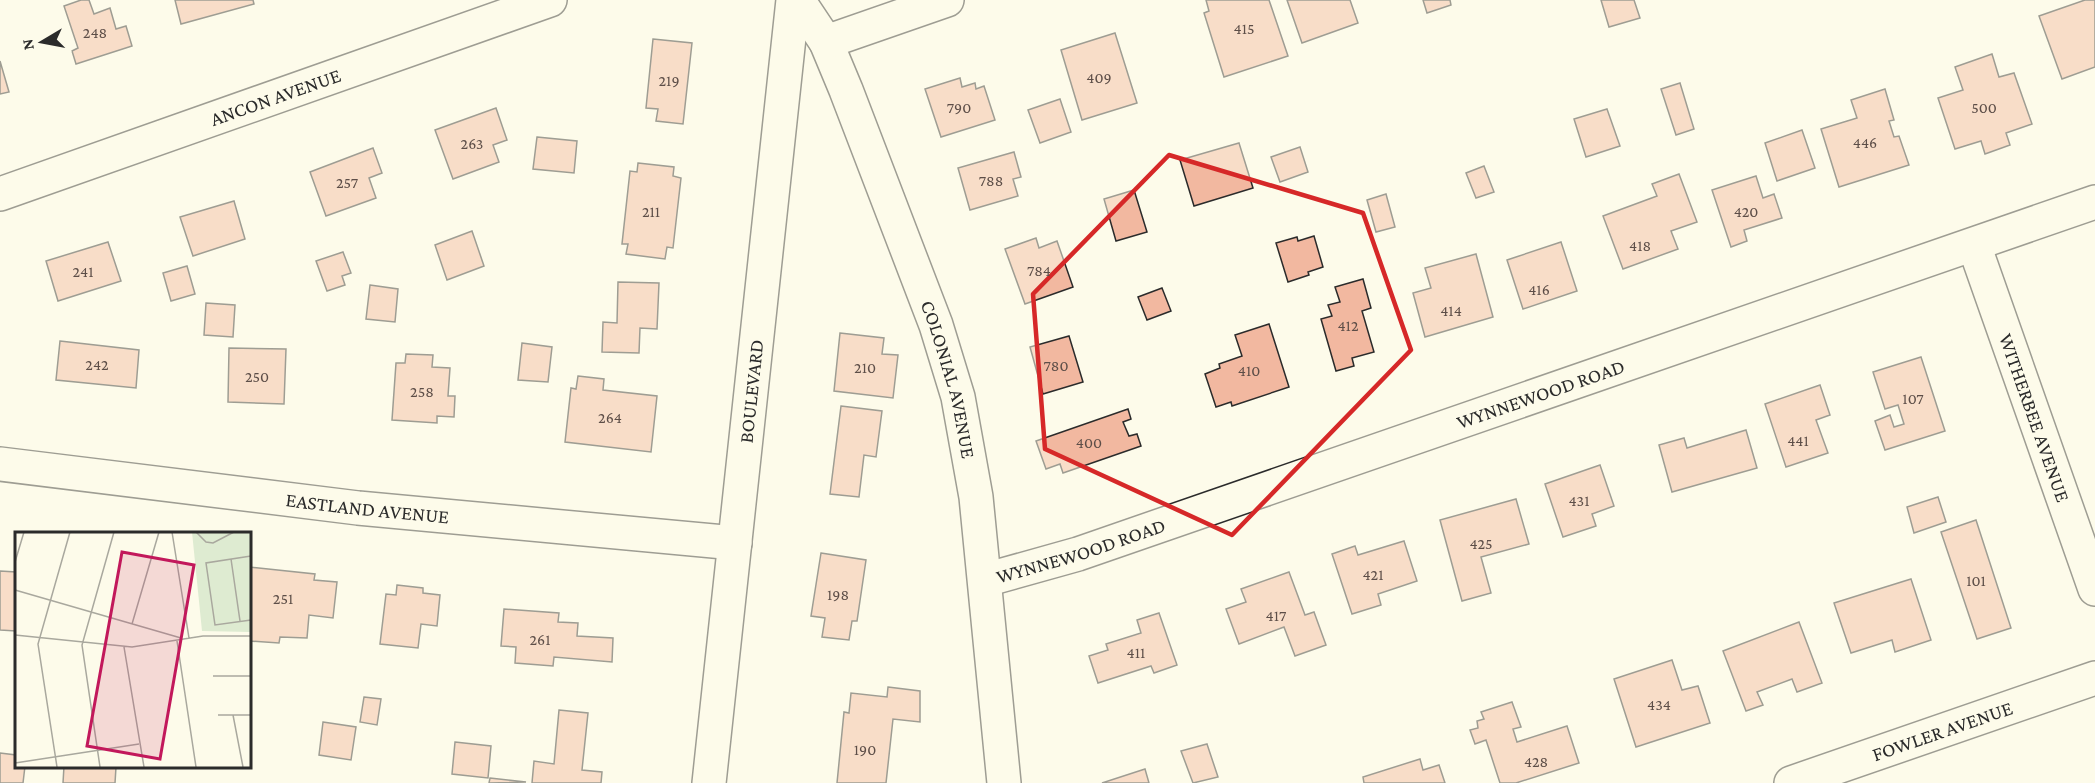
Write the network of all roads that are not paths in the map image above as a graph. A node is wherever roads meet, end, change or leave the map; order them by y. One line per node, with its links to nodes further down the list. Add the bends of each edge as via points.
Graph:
1 (550, 0): 6 (street, ANCON AVENUE)
2 (793, 0): 10 (street, BOULEVARD)
3 (798, 0): 5 (street, COLONIAL AVENUE)
4 (947, 0): 5 (street)
5 (826, 42): 11 (street, COLONIAL AVENUE, via 943,345 958,397 974,486)
6 (0, 194)
7 (2095, 202): 8 (street, WYNNEWOOD ROAD)
8 (1974, 245): 11 (street, WYNNEWOOD ROAD, via 1089,550); 12 (street, WITHERBEE AVENUE)
9 (0, 464): 10 (street, EASTLAND AVENUE, via 358,508)
10 (735, 543): 14 (street, BOULEVARD)
11 (985, 580): 15 (street, COLONIAL AVENUE)
12 (2095, 589)
13 (2095, 678): 16 (street, FOWLER AVENUE)
14 (709, 783)
15 (1004, 783)
16 (1791, 783)

